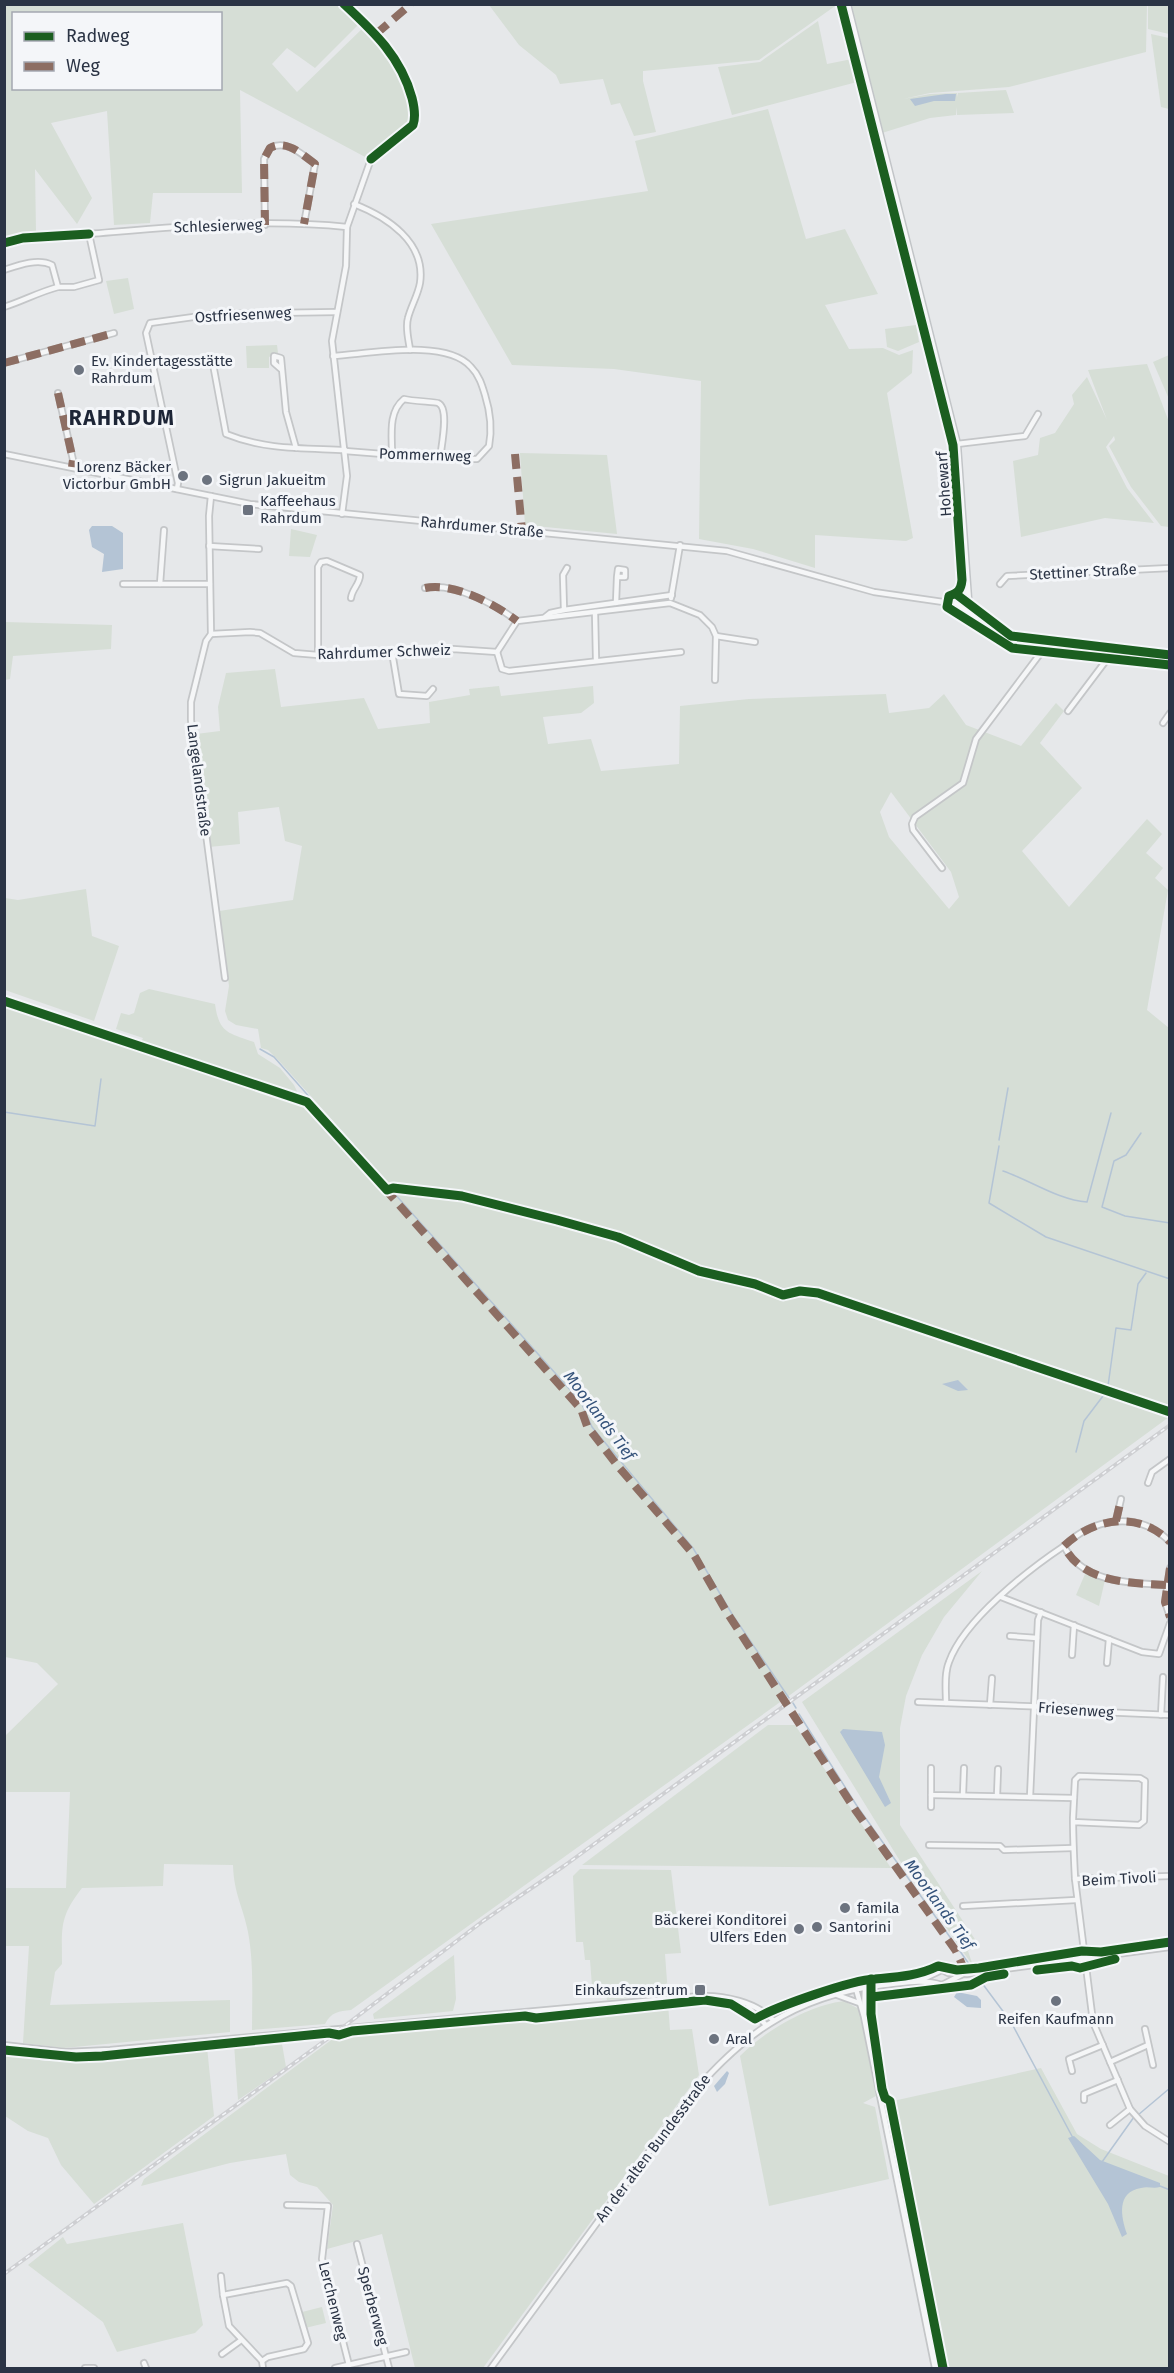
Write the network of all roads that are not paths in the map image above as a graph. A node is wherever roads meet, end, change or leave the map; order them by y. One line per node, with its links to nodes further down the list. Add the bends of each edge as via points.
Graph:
1 (344, 4): 3 (street, via 372,29 400,64 413,102 413,125 371,159)
2 (847, 4): 19 (main road, Hohewarf)
3 (354, 204): 6 (street); 12 (street, via 392,224 417,255 420,284 407,321)
4 (304, 224): 5 (street, Schlesierweg); 5 (street, via 315,164 291,147 281,145 270,148 264,159); 6 (street, Schlesierweg)
5 (265, 225): 8 (street, Schlesierweg, via 196,225 89,234 99,280)
6 (347, 227): 10 (street, via 346,266)
7 (4, 270): 8 (street, via 46,262 52,265)
8 (58, 287): 9 (street)
9 (4, 307)
10 (337, 312): 13 (street); 26 (street, Ostfriesenweg, via 215,314 150,323 146,333)
11 (114, 333): 14 (street)
12 (410, 350): 13 (street, Pommernweg); 24 (street, Pommernweg, via 432,350 470,365 488,405 490,439 486,452 477,459)
13 (333, 356): 21 (street)
14 (4, 363)
15 (213, 364): 20 (street, Pommernweg, via 226,434 259,446)
16 (282, 370): 20 (street, via 286,412)
17 (58, 393): 25 (street)
18 (1038, 414): 19 (street, Hohewarf, via 1025,436)
19 (957, 444): 36 (main road, Hohewarf)
20 (296, 448): 21 (street, Pommernweg)
21 (345, 451): 23 (street, Pommernweg); 28 (street, via 347,476)
22 (4, 454): 25 (street, Rahrdumer Straße)
23 (392, 454): 24 (street, Pommernweg); 24 (street, via 393,415 398,404 404,399 435,402 445,412)
24 (440, 459)
25 (72, 467): 26 (street, Rahrdumer Straße)
26 (177, 489): 27 (street, Rahrdumer Straße)
27 (211, 496): 28 (street, Rahrdumer Straße); 31 (street, Langelandstraße)
28 (342, 514): 30 (street, Rahrdumer Straße)
29 (164, 530): 38 (street)
30 (680, 545): 42 (street); 46 (street, Rahrdumer Straße, via 744,554 874,592)
31 (209, 546): 32 (street); 40 (street, Langelandstraße)
32 (259, 549)
33 (567, 568): 48 (street, via 563,575)
34 (1170, 568): 39 (street, Stettiner Straße, via 1007,576)
35 (617, 577): 44 (street)
36 (966, 583): 46 (main road, Hohewarf); 47 (main road, Hohewarf, via 969,598)
37 (123, 584): 38 (street)
38 (160, 584): 40 (street)
39 (1000, 584)
40 (210, 585): 52 (street, Langelandstraße)
41 (425, 588): 51 (street, via 445,588 488,601)
42 (672, 595): 44 (street); 45 (street)
43 (351, 598): 60 (street, via 360,575 321,562)
44 (616, 603): 48 (street)
45 (670, 603): 49 (street); 53 (street, via 700,615)
46 (957, 604): 47 (main road)
47 (965, 609): 55 (main road, via 1002,638)
48 (564, 610): 50 (street)
49 (595, 612): 50 (street); 61 (street)
50 (545, 617): 51 (street)
51 (517, 621): 57 (street)
52 (211, 634): 60 (street, Rahrdumer Schweiz, via 260,633 294,653); 69 (street, Langelandstraße, via 191,702 191,720)
53 (716, 636): 54 (street); 63 (street)
54 (755, 642)
55 (1046, 646): 59 (main road); 68 (street, via 976,739 963,783 912,824)
56 (392, 652): 57 (street, Rahrdumer Schweiz); 60 (street, Rahrdumer Schweiz); 64 (street, via 399,694 427,696)
57 (497, 652): 61 (street, via 502,669 509,671)
58 (681, 652): 61 (street)
59 (1111, 654): 62 (main road); 65 (street)
60 (318, 655)
61 (596, 659)
62 (1170, 660)
63 (715, 680)
64 (433, 689)
65 (1068, 711)
66 (1170, 713): 67 (street)
67 (1163, 723)
68 (942, 868)
69 (225, 978)
70 (1170, 1459): 71 (street, via 1152,1472)
71 (1148, 1483)
72 (1121, 1499): 73 (street)
73 (1116, 1521): 74 (street, via 1152,1528); 75 (street, via 1089,1527)
74 (1170, 1542)
75 (1064, 1546): 77 (street, via 1078,1566 1089,1572 1125,1582); 78 (street, via 1028,1570)
76 (1170, 1568): 77 (street)
77 (1166, 1585): 80 (street, via 1165,1602)
78 (1001, 1597): 79 (street); 91 (street, via 974,1624 949,1660)
79 (1041, 1612): 82 (street); 84 (street)
80 (1170, 1617)
81 (1170, 1623): 85 (street, via 1159,1654)
82 (1074, 1625): 85 (street); 86 (street)
83 (1010, 1636): 84 (street)
84 (1038, 1638): 93 (street)
85 (1109, 1639): 87 (street)
86 (1072, 1655)
87 (1107, 1664)
88 (1164, 1677): 94 (street)
89 (992, 1678): 92 (street)
90 (918, 1702): 91 (street, Friesenweg)
91 (946, 1703): 92 (street, Friesenweg)
92 (990, 1705): 93 (street, Friesenweg)
93 (1034, 1706): 94 (street, Friesenweg); 102 (street)
94 (1161, 1715): 95 (street, Friesenweg)
95 (1170, 1715)
96 (931, 1768): 99 (street)
97 (964, 1768): 100 (street)
98 (998, 1769): 101 (street)
99 (931, 1795): 100 (street); 104 (street)
100 (963, 1795): 101 (street)
101 (997, 1796): 102 (street)
102 (1030, 1797): 103 (street)
103 (1074, 1798): 105 (street); 105 (street, via 1075,1780 1079,1776 1145,1781 1144,1821 1139,1825)
104 (931, 1807)
105 (1073, 1822): 107 (street)
106 (929, 1845): 107 (street, via 1000,1846 1004,1850)
107 (1073, 1848): 109 (street)
108 (1170, 1876): 109 (street, Beim Tivoli)
109 (1074, 1879): 110 (street, Beim Tivoli)
110 (1076, 1900): 111 (street); 113 (street, Beim Tivoli)
111 (963, 1906)
112 (1170, 1947): 113 (street)
113 (1084, 1959): 115 (street); 129 (street, Beim Tivoli, via 1091,2014)
114 (935, 1974): 115 (street, via 942,1970); 116 (street); 117 (street)
115 (949, 1976): 117 (street, via 942,1985)
116 (919, 1981): 117 (street); 118 (street, An der alten Bundesstraße)
117 (936, 1981)
118 (865, 1988): 119 (street, An der alten Bundesstraße); 123 (street)
119 (856, 1989): 120 (street, An der alten Bundesstraße); 122 (street)
120 (837, 1995): 122 (street); 124 (street, An der alten Bundesstraße)
121 (740, 2002): 124 (street); 125 (street); 127 (street, via 700,1996 99,2051 55,2051)
122 (859, 2003): 123 (street)
123 (864, 2017): 154 (street)
124 (773, 2020): 125 (street, An der alten Bundesstraße)
125 (765, 2024): 153 (street, An der alten Bundesstraße, via 718,2064 683,2105)
126 (1145, 2029): 128 (street)
127 (4, 2044)
128 (1148, 2045): 130 (street); 131 (street)
129 (1103, 2046): 130 (street, Beim Tivoli); 132 (street, via 1069,2058)
130 (1110, 2062): 133 (street, Beim Tivoli)
131 (1153, 2065)
132 (1072, 2071)
133 (1118, 2080): 134 (street, via 1084,2094); 135 (street, Beim Tivoli)
134 (1084, 2100)
135 (1134, 2114): 136 (street); 137 (street)
136 (1110, 2125)
137 (1170, 2142)
138 (287, 2205): 147 (street, Lerchenweg, via 328,2206 322,2259)
139 (357, 2244): 145 (street, Sperberweg)
140 (220, 2276): 141 (street)
141 (223, 2295): 142 (street, via 229,2326); 146 (street, via 287,2283 291,2286 308,2343 304,2349)
142 (240, 2341): 144 (street); 146 (street)
143 (406, 2352): 145 (street)
144 (222, 2354)
145 (386, 2357): 147 (street); 152 (street, Sperberweg)
146 (262, 2361): 150 (street)
147 (349, 2365): 151 (street)
148 (85, 2368): 149 (street)
149 (94, 2368)
150 (264, 2368)
151 (335, 2368)
152 (389, 2368)
153 (491, 2368)
154 (935, 2368)

